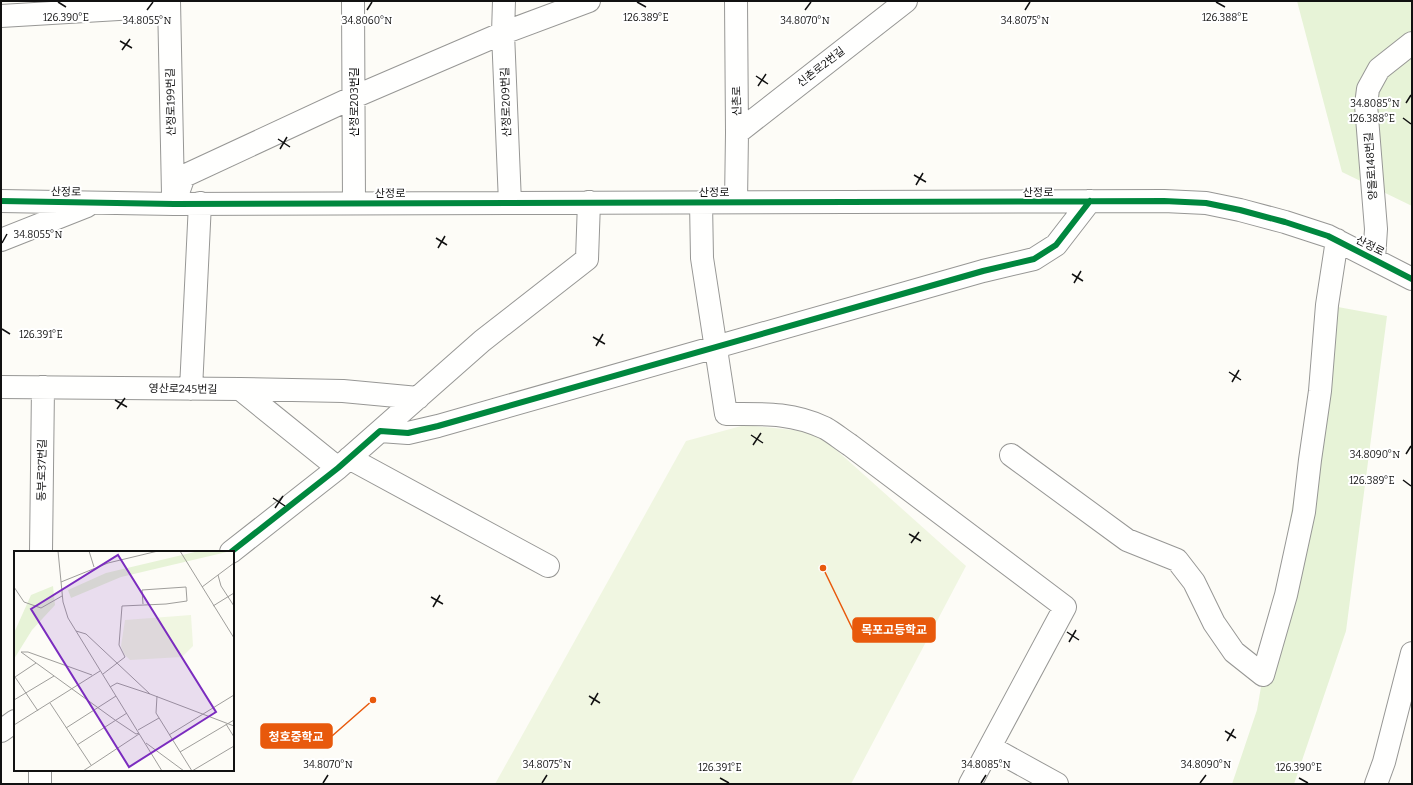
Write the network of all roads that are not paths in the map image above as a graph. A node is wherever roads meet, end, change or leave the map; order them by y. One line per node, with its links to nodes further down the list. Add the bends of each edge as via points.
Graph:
1 (353, 1): 10 (street, 산정로203번길)
2 (504, 1): 8 (street, 산정로209번길)
3 (588, 1): 8 (street)
4 (736, 1): 11 (street, 신촌로)
5 (906, 1): 11 (street, 신촌로2번길)
6 (169, 3): 7 (street); 20 (street, 산정로199번길)
7 (1, 16)
8 (503, 33): 10 (street); 19 (street, 산정로209번길)
9 (1412, 43): 24 (street, 양을로148번길, via 1379,69 1368,89 1366,105 1376,229)
10 (354, 97): 18 (street, 산정로203번길); 20 (street, via 184,176)
11 (737, 133): 17 (street, 신촌로)
12 (1, 201): 14 (street, 산정로)
13 (1090, 201): 17 (street, 산정로); 23 (street, 산정로, via 1206,203 1285,222); 26 (street, via 1056,245 1034,259 983,271)
14 (97, 202): 20 (street, 산정로); 22 (street)
15 (589, 202): 16 (street, 산정로); 19 (street, 산정로); 31 (street, via 587,259 482,341)
16 (701, 202): 17 (street, 산정로); 26 (street, via 702,258)
17 (736, 202)
18 (354, 203): 19 (street, 산정로); 21 (street, 산정로)
19 (510, 203)
20 (174, 204): 21 (street, 산정로)
21 (200, 204): 29 (street)
22 (1, 240)
23 (1337, 240): 24 (street, 산정로); 33 (street, via 1327,305 1320,391 1304,512 1286,595 1263,675 1234,652 1214,623 1194,582 1177,560 1127,540)
24 (1374, 259): 25 (street, 산정로)
25 (1412, 279)
26 (715, 348): 32 (street, via 438,426 408,433); 41 (street, via 726,414 776,414 797,418 826,429 1065,607)
27 (43, 387): 28 (street, 영산로245번길); 29 (street, 영산로245번길); 35 (street, 동부로37번길)
28 (1, 388)
29 (190, 389): 30 (street, 영산로245번길)
30 (240, 389): 31 (street, 영산로245번길, via 343,391); 34 (street)
31 (418, 398): 32 (street)
32 (380, 431): 34 (street)
33 (1011, 455)
34 (344, 463): 36 (street); 37 (street)
35 (41, 551)
36 (232, 551)
37 (548, 566)
38 (1412, 653): 46 (street)
39 (14, 722): 40 (street)
40 (1, 731)
41 (990, 747): 44 (street); 45 (street)
42 (40, 771): 43 (street)
43 (40, 784)
44 (970, 784)
45 (1057, 784)
46 (1376, 784)

